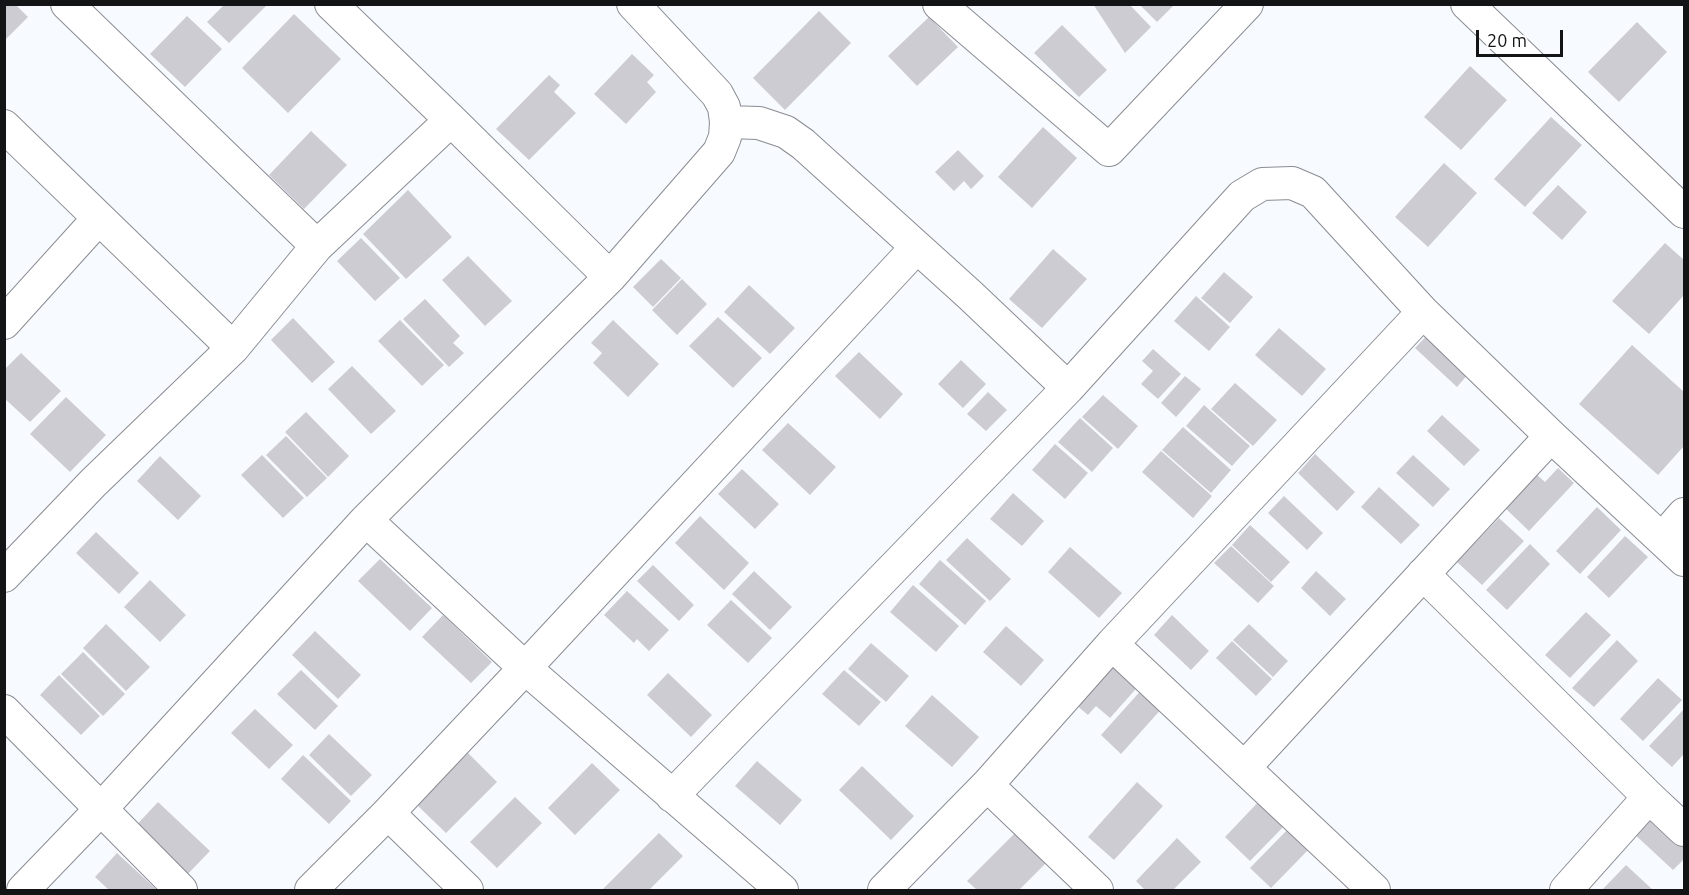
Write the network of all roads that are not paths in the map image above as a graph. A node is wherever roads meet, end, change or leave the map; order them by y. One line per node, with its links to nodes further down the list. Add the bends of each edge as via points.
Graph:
1 (67, 4): 12 (street)
2 (331, 4): 7 (street)
3 (633, 4): 8 (street, via 717,94)
4 (939, 4): 5 (street, via 1108,150)
5 (1247, 4)
6 (1467, 4): 10 (street)
7 (451, 120): 12 (street); 14 (street)
8 (726, 122): 13 (street, via 759,123 786,132); 14 (street, via 719,152)
9 (4, 126): 11 (street)
10 (1684, 212)
11 (99, 218): 16 (street); 17 (street)
12 (317, 246): 17 (street)
13 (916, 248): 18 (street); 27 (street)
14 (610, 277): 21 (street)
15 (1423, 312): 18 (street, via 1313,192 1292,183 1262,184 1242,196); 19 (street); 26 (street)
16 (4, 323)
17 (233, 348): 25 (street, via 93,483)
18 (1068, 388): 31 (street)
19 (1551, 436): 22 (street); 24 (street)
20 (1684, 514): 22 (street)
21 (366, 520): 27 (street); 33 (street)
22 (1662, 539): 23 (street)
23 (1684, 560)
24 (1423, 574): 29 (street); 32 (street)
25 (4, 576)
26 (1112, 644): 29 (street); 30 (street)
27 (525, 668): 31 (street); 34 (street)
28 (4, 711): 33 (street)
29 (1244, 768): 43 (street)
30 (987, 785): 41 (street); 42 (street)
31 (672, 796): 40 (street)
32 (1649, 797): 35 (street); 44 (street)
33 (100, 810): 36 (street); 37 (street)
34 (388, 813): 38 (street); 39 (street)
35 (1684, 830)
36 (23, 891)
37 (181, 891)
38 (311, 891)
39 (467, 891)
40 (782, 891)
41 (884, 891)
42 (1097, 891)
43 (1374, 891)
44 (1566, 891)

